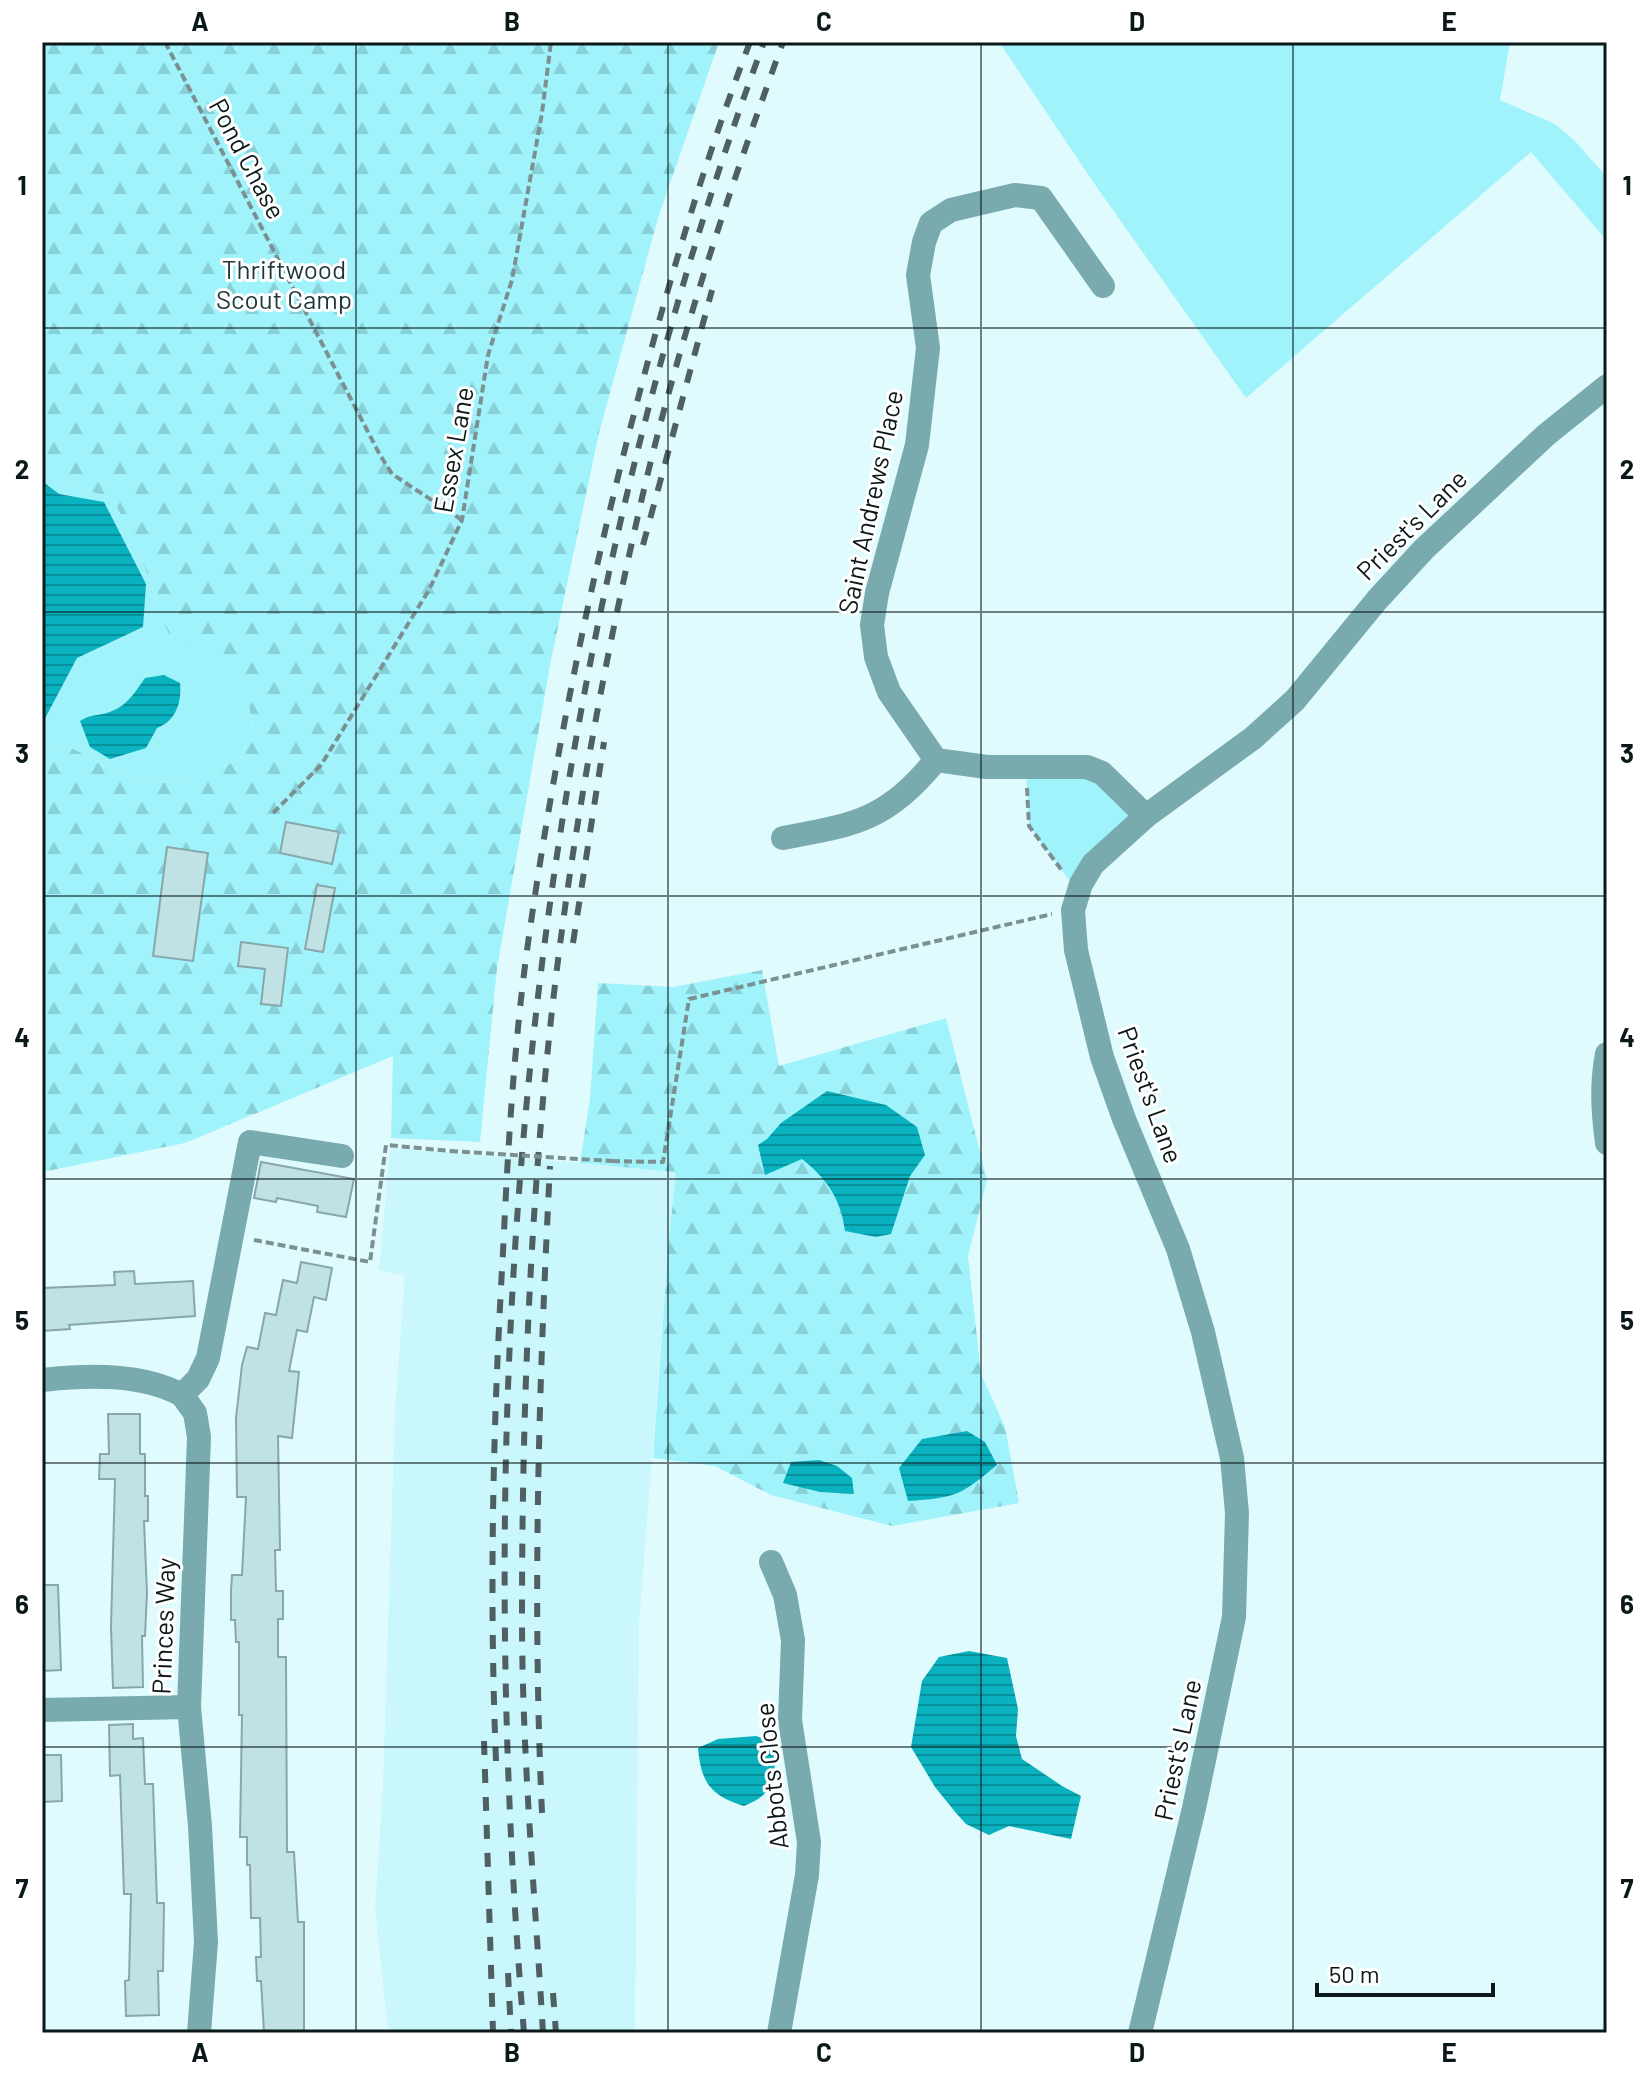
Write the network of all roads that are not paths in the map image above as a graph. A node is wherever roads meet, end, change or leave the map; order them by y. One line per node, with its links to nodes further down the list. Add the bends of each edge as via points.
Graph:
1 (1103, 286): 3 (street, Saint Andrews Place, via 1041,198 1005,197 951,210 931,223 924,242 918,275 928,348 917,445 872,625 889,692)
2 (1607, 386): 4 (street, Priest's Lane, via 1424,549 1295,700 1253,738)
3 (936, 760): 4 (street, via 987,767 1087,767 1102,773); 5 (street, via 913,788 885,809 840,827)
4 (1146, 816): 16 (street, Priest's Lane, via 1093,864 1081,884 1073,910 1076,950 1102,1057 1178,1249 1203,1332 1232,1458 1237,1513 1234,1617)
5 (783, 838)
6 (1607, 1054): 7 (street, via 1602,1101)
7 (1607, 1143)
8 (342, 1156): 10 (street, via 250,1142 208,1358)
9 (42, 1380): 10 (street, via 142,1380)
10 (182, 1395): 12 (street, Princes Way, via 195,1413 199,1437)
11 (771, 1562): 15 (street, Abbots Close, via 785,1595 793,1640 790,1720 809,1842)
12 (189, 1707): 13 (street); 14 (street, Princes Way, via 206,1942)
13 (42, 1710)
14 (199, 2033)
15 (779, 2033)
16 (1140, 2033)

